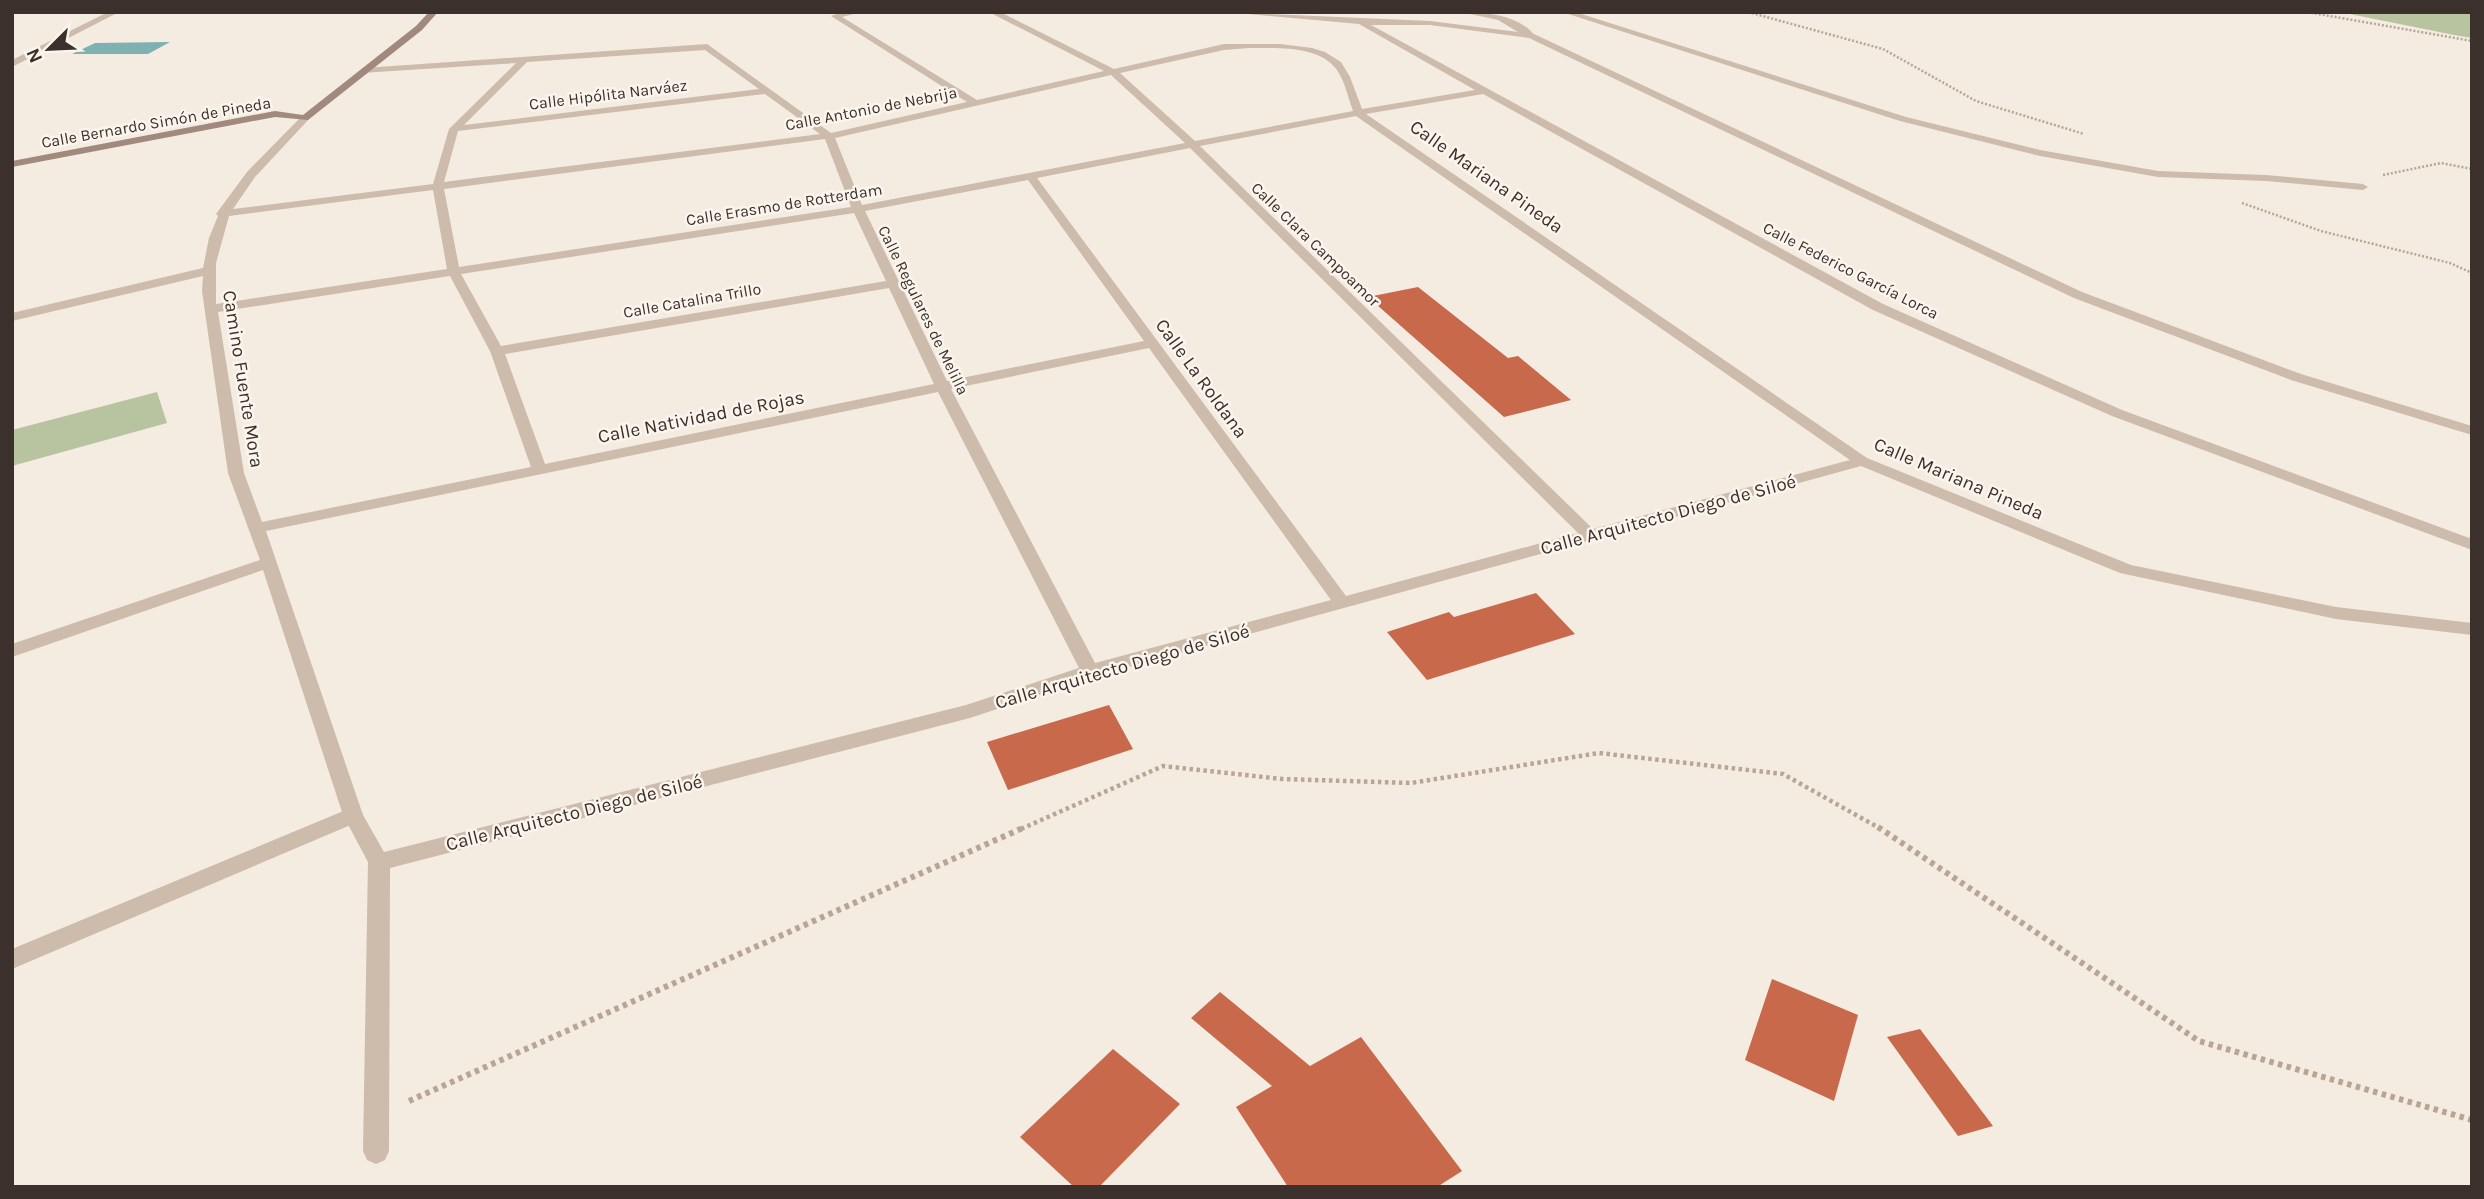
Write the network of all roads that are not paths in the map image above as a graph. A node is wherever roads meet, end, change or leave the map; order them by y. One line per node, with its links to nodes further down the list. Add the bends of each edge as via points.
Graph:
1 (115, 12): 11 (street)
2 (434, 12): 12 (street, Camino Fuente Mora)
3 (857, 12): 16 (street, via 835,16)
4 (993, 12): 13 (street, Calle Clara Campoamor)
5 (1230, 12): 8 (street, Calle Federico García Lorca)
6 (1465, 12): 9 (street, via 1500,18)
7 (1566, 12): 25 (street, via 1903,119 2040,153 2158,174)
8 (1359, 22): 9 (street, via 1430,23); 15 (street, Calle Federico García Lorca)
9 (1531, 36): 36 (street, via 2078,295 2296,377)
10 (526, 58): 12 (street); 14 (street, via 707,47); 19 (street)
11 (12, 64)
12 (364, 71): 18 (street, Camino Fuente Mora)
13 (1113, 72): 16 (street, Calle Antonio de Nebrija); 17 (street, Calle Antonio de Nebrija, via 1224,47 1302,49 1331,58 1345,75); 21 (street, Calle Clara Campoamor)
14 (766, 91): 19 (street, Calle Hipólita Narváez); 20 (street)
15 (1485, 92): 17 (street); 41 (street, Calle Federico García Lorca, via 1878,307 2117,413)
16 (975, 103): 20 (street, Calle Antonio de Nebrija)
17 (1358, 113): 21 (street, Calle Erasmo de Rotterdam); 37 (street, Calle Mariana Pineda)
18 (305, 118): 22 (street, Calle Bernardo Simón de Pineda, via 275,114); 27 (street, Camino Fuente Mora, via 259,164)
19 (454, 129): 24 (street)
20 (829, 136): 24 (street, Calle Antonio de Nebrija); 26 (street, Calle Regulares de Melilla)
21 (1191, 143): 23 (street, Calle Erasmo de Rotterdam); 40 (street, Calle Clara Campoamor)
22 (12, 164)
23 (1030, 175): 26 (street, Calle Erasmo de Rotterdam); 33 (street, Calle La Roldana)
24 (438, 186): 27 (street, Calle Antonio de Nebrija); 29 (street)
25 (2363, 187)
26 (858, 209): 29 (street, Calle Erasmo de Rotterdam); 30 (street, Calle Regulares de Melilla)
27 (222, 214): 28 (street, Camino Fuente Mora)
28 (208, 271): 31 (street, Camino Fuente Mora); 32 (street)
29 (454, 272): 31 (street, Calle Erasmo de Rotterdam); 34 (street)
30 (894, 284): 34 (street, Calle Catalina Trillo); 35 (street, Calle Regulares de Melilla)
31 (211, 309): 39 (street, Camino Fuente Mora, via 236,473)
32 (12, 317)
33 (1153, 344): 35 (street, Calle Natividad de Rojas); 43 (street, Calle La Roldana)
34 (497, 351): 38 (street)
35 (943, 388): 38 (street, Calle Natividad de Rojas); 46 (street, Calle Regulares de Melilla)
36 (2472, 431)
37 (1862, 461): 40 (street, Calle Arquitecto Diego de Siloé); 44 (street, Calle Mariana Pineda, via 2126,569 2336,613)
38 (539, 468): 39 (street, Calle Natividad de Rojas)
39 (256, 528): 42 (street, Camino Fuente Mora)
40 (1590, 535): 43 (street, Calle Arquitecto Diego de Siloé)
41 (2472, 545)
42 (269, 562): 45 (street); 47 (street, Camino Fuente Mora)
43 (1342, 603): 46 (street, Calle Arquitecto Diego de Siloé)
44 (2472, 629)
45 (12, 652)
46 (1090, 671): 48 (street, Calle Arquitecto Diego de Siloé, via 970,711)
47 (353, 815): 48 (street, Camino Fuente Mora); 49 (street)
48 (379, 862): 50 (street)
49 (12, 959)
50 (376, 1151)

